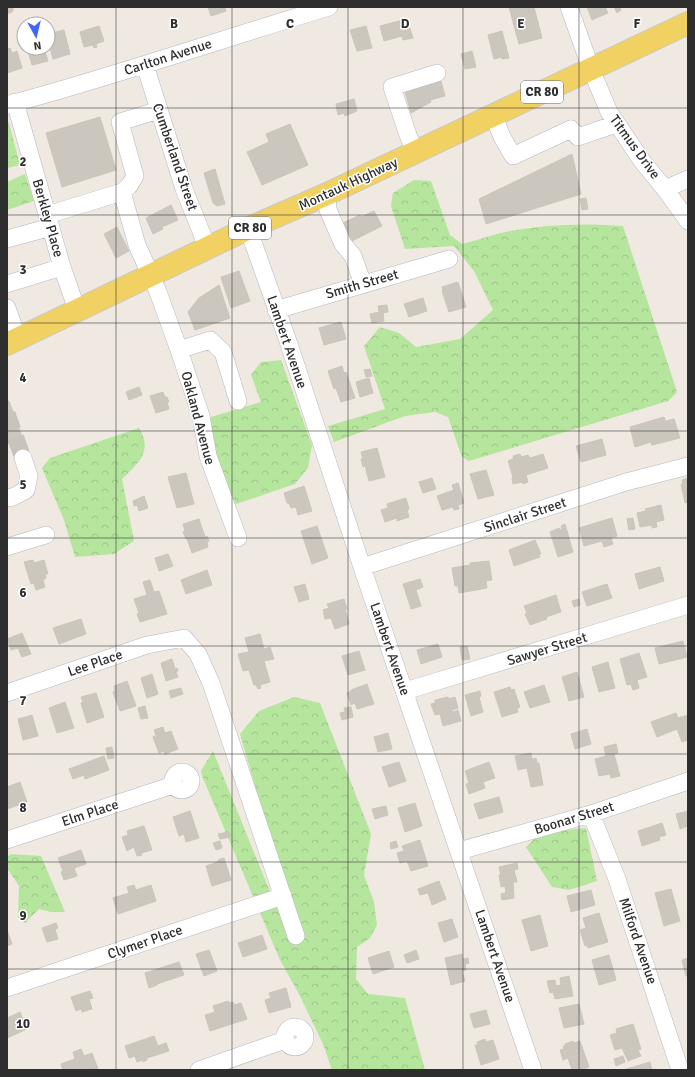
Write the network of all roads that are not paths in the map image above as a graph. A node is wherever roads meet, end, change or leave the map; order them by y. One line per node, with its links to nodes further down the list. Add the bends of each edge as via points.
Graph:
1 (329, 7): 4 (street, Carlton Avenue)
2 (569, 7): 5 (street, Titmus Drive)
3 (688, 23): 5 (main road, Montauk Highway / CR 80)
4 (144, 65): 7 (street, Carlton Avenue); 8 (street, Cumberland Street)
5 (591, 68): 9 (main road, Montauk Highway / CR 80); 10 (street, Titmus Drive)
6 (437, 73): 11 (street, via 392,87)
7 (11, 104): 17 (street, Berkley Place)
8 (159, 110): 14 (street, via 120,122 135,176); 20 (street, Cumberland Street, via 184,189)
9 (493, 114): 10 (street, via 513,156 571,129 578,137); 11 (main road, Montauk Highway / CR 80)
10 (616, 124): 13 (street, Titmus Drive)
11 (415, 152): 15 (main road, Montauk Highway / CR 80)
12 (688, 179): 13 (street)
13 (665, 189): 16 (street, Titmus Drive)
14 (122, 192): 17 (street); 23 (street, Oakland Avenue, via 137,245)
15 (327, 194): 18 (main road, Montauk Highway / CR 80); 25 (street, via 328,210 343,244 352,256)
16 (688, 220)
17 (49, 221): 19 (street); 22 (street, Berkley Place)
18 (247, 229): 20 (main road, Montauk Highway / CR 80); 28 (street, Lambert Avenue)
19 (7, 239)
20 (208, 249): 23 (main road, Montauk Highway / CR 80)
21 (449, 259): 25 (street, Smith Street)
22 (62, 267): 24 (street); 27 (street, Berkley Place)
23 (151, 275): 27 (main road, Montauk Highway / CR 80); 30 (street, Oakland Avenue)
24 (7, 284)
25 (363, 284): 28 (street, Smith Street)
26 (7, 308): 29 (street)
27 (77, 310): 29 (main road, Montauk Highway / CR 80)
28 (276, 310): 38 (street, Lambert Avenue)
29 (13, 341)
30 (179, 350): 31 (street, via 210,340 223,352); 36 (street, Oakland Avenue, via 201,416 208,456)
31 (238, 401)
32 (23, 458): 34 (street, via 29,476 26,490)
33 (688, 466): 38 (street, Sinclair Street, via 626,482)
34 (7, 498)
35 (46, 535): 37 (street)
36 (238, 538)
37 (7, 547)
38 (362, 567): 40 (street, Lambert Avenue)
39 (688, 605): 40 (street, Sawyer Street)
40 (405, 691): 46 (street, Lambert Avenue)
41 (7, 693): 47 (street, Lee Place, via 147,645 184,638 198,654 211,683)
42 (688, 781): 44 (street, Boonar Street)
43 (173, 785): 45 (street, Elm Place)
44 (591, 814): 46 (street, Boonar Street); 53 (street, Milford Avenue, via 617,879)
45 (7, 840)
46 (459, 851): 52 (street, Lambert Avenue)
47 (283, 896): 48 (street); 49 (street, Clymer Place)
48 (296, 936)
49 (7, 988)
50 (285, 1040): 51 (street)
51 (199, 1070)
52 (533, 1070)
53 (680, 1070)

